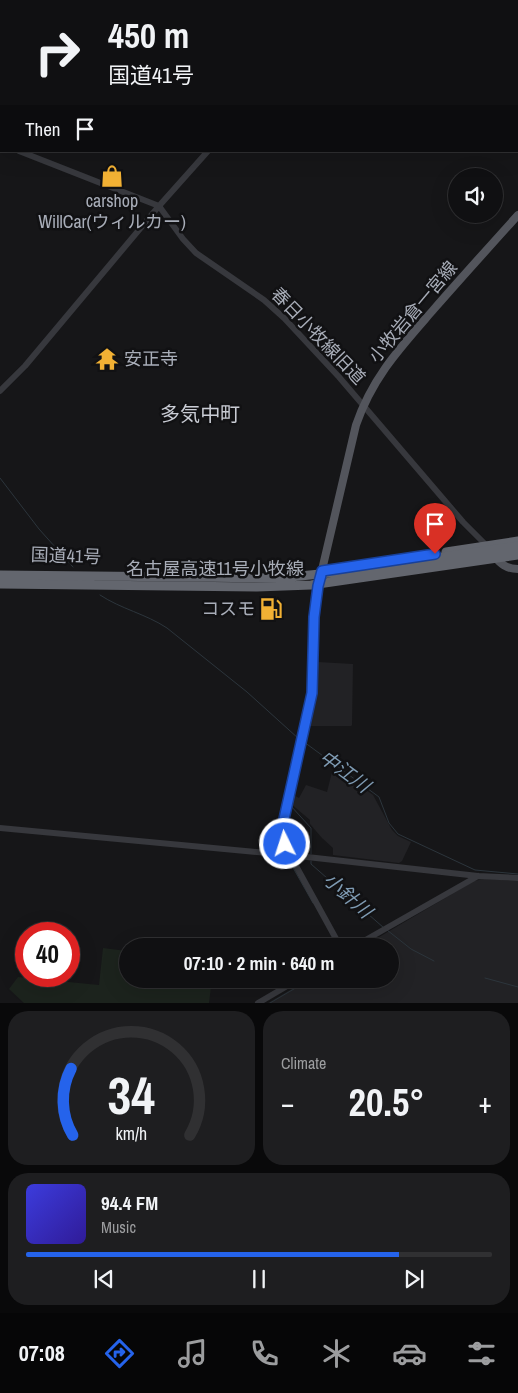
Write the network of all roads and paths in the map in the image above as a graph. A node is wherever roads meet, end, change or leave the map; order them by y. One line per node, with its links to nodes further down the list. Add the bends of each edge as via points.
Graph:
1 (22, 152): 3 (street)
2 (207, 152): 3 (street)
3 (160, 206): 5 (street, via 26,366); 6 (street, 春日小牧線旧道, via 196,254 273,307)
4 (518, 214): 6 (main road, 小牧岩倉一宮線, via 395,354)
5 (0, 392)
6 (363, 405): 8 (street, 春日小牧線旧道); 14 (main road, 小牧岩倉一宮線, via 351,443)
7 (518, 541): 8 (highway, 国道41号)
8 (489, 548): 9 (highway, 名古屋高速11号小牧線, bridge); 12 (main road); 14 (highway, 国道41号); 16 (highway, 名古屋高速11号小牧線, bridge, via 311,576)
9 (518, 548)
10 (518, 557): 11 (highway, 名古屋高速11号小牧線, bridge); 12 (highway, 国道41号)
11 (472, 562): 18 (highway, 名古屋高速11号小牧線, bridge, via 340,582 280,587); 20 (highway, bridge, via 465,560 307,581 198,583 188,588)
12 (499, 562): 13 (main road); 19 (highway, 国道41号)
13 (518, 570)
14 (322, 571): 15 (highway, 国道41号, via 251,576); 19 (main road, 小牧岩倉一宮線)
15 (0, 573): 16 (highway, 名古屋高速11号小牧線, bridge)
16 (187, 578): 17 (highway, via 180,581)
17 (0, 579)
18 (0, 585): 20 (highway, 国道41号)
19 (318, 586): 20 (highway, 国道41号, via 277,590); 22 (street, via 312,693 284,819)
20 (107, 588)
21 (0, 828): 22 (street)
22 (287, 855): 23 (street); 25 (street)
23 (478, 876): 24 (street); 26 (street)
24 (518, 878)
25 (335, 938)
26 (369, 938)
27 (284, 988): 28 (street)
28 (258, 1003)

